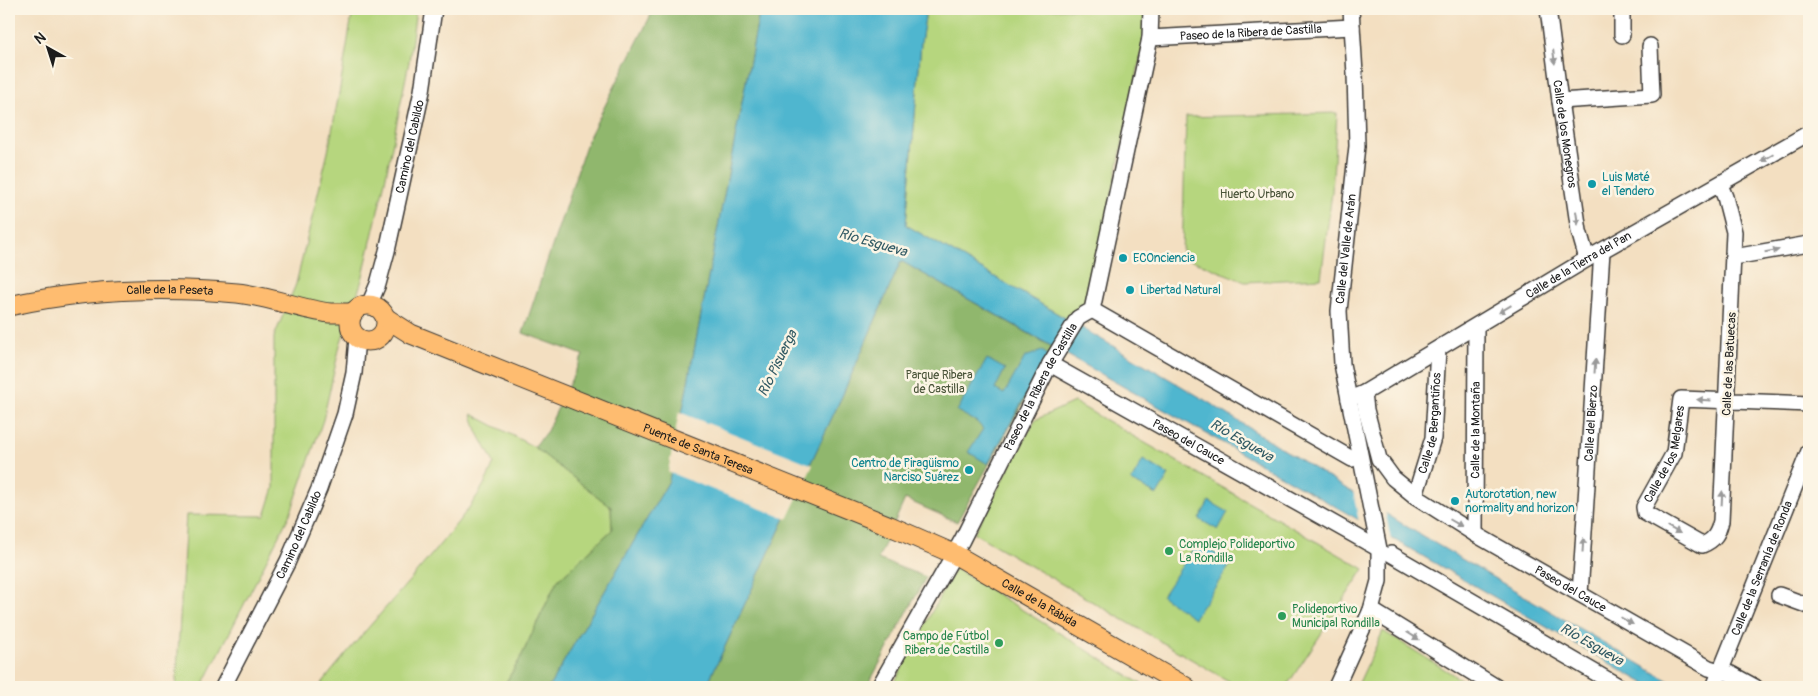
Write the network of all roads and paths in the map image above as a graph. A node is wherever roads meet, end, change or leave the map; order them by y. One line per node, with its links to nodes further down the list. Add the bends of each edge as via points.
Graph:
1 (434, 9): 19 (street, Camino del Cabildo, via 422,91)
2 (1151, 9): 8 (street, Paseo de la Ribera de Castilla)
3 (1351, 9): 6 (street, Calle del Valle de Arán)
4 (1548, 9): 10 (street, Calle de los Monegros, one-way to 10)
5 (1622, 9): 7 (street)
6 (1352, 27): 8 (street, Paseo de la Ribera de Castilla); 24 (street, Calle del Valle de Arán, via 1356,146 1339,311 1342,364)
7 (1622, 35)
8 (1150, 38): 18 (street, Paseo de la Ribera de Castilla)
9 (1650, 46): 10 (street, via 1652,95)
10 (1560, 101): 16 (street, Calle de los Monegros, one-way to 16, via 1579,231)
11 (1809, 133): 12 (street, Calle de la Tierra del Pan, one-way to 12)
12 (1720, 185): 14 (street, Calle de la Tierra del Pan); 15 (street, Calle de las Batuecas, via 1734,232)
13 (1809, 244): 15 (street, one-way to 13)
14 (1602, 251): 16 (street, Calle de la Tierra del Pan); 35 (street, Calle del Bierzo, one-way to 14)
15 (1734, 257): 25 (street, Calle de las Batuecas)
16 (1587, 259): 20 (street, Calle de la Tierra del Pan, one-way to 20)
17 (9, 306): 19 (main road, Calle de la Peseta, via 102,291 164,289 239,293)
18 (1085, 314): 22 (street, Paseo de la Ribera de Castilla); 28 (street)
19 (368, 323): 30 (main road, Puente de Santa Teresa, via 411,334); 40 (street, Camino del Cabildo, via 345,414 320,488 288,562)
20 (1476, 327): 21 (street, Calle de la Tierra del Pan); 31 (street, Calle de la Montaña)
21 (1438, 349): 23 (street, Calle de la Tierra del Pan); 29 (street, Calle de Bergantiños, via 1433,438)
22 (1053, 359): 33 (street, Paseo del Cauce); 34 (street, Paseo de la Ribera de Castilla)
23 (1364, 393): 24 (street, Calle de la Tierra del Pan); 29 (street, Paseo del Cauce, via 1379,459 1393,478)
24 (1349, 399): 33 (street, Calle del Valle de Arán, via 1366,486)
25 (1727, 401): 26 (street); 32 (street, Calle de las Batuecas, one-way to 25, via 1717,535 1721,520); 32 (street, Calle de los Melgares, one-way to 32, via 1681,398 1674,453 1644,507 1645,513 1702,545)
26 (1809, 404)
27 (1809, 451): 39 (street, Calle de la Serranía de Ronda)
28 (1352, 459)
29 (1415, 496): 31 (street, Paseo del Cauce, one-way to 31)
30 (890, 526): 34 (main road, Calle de la Rábida)
31 (1475, 534): 35 (street, Paseo del Cauce)
32 (1709, 543)
33 (1385, 552): 38 (street, Calle del Valle de Arán); 45 (street, Paseo del Cauce)
34 (954, 554): 41 (street, Paseo de la Ribera de Castilla); 42 (main road, Calle de la Rábida)
35 (1580, 594): 39 (street, Paseo del Cauce, one-way to 39)
36 (1779, 594): 37 (street)
37 (1809, 606)
38 (1371, 610): 43 (street, Calle del Valle de Arán); 44 (street, one-way to 44)
39 (1721, 672): 46 (street, Calle de la Serranía de Ronda); 47 (street, Paseo del Cauce)
40 (222, 687)
41 (879, 687)
42 (1186, 687)
43 (1336, 687)
44 (1496, 687)
45 (1620, 687)
46 (1714, 687)
47 (1755, 687)

